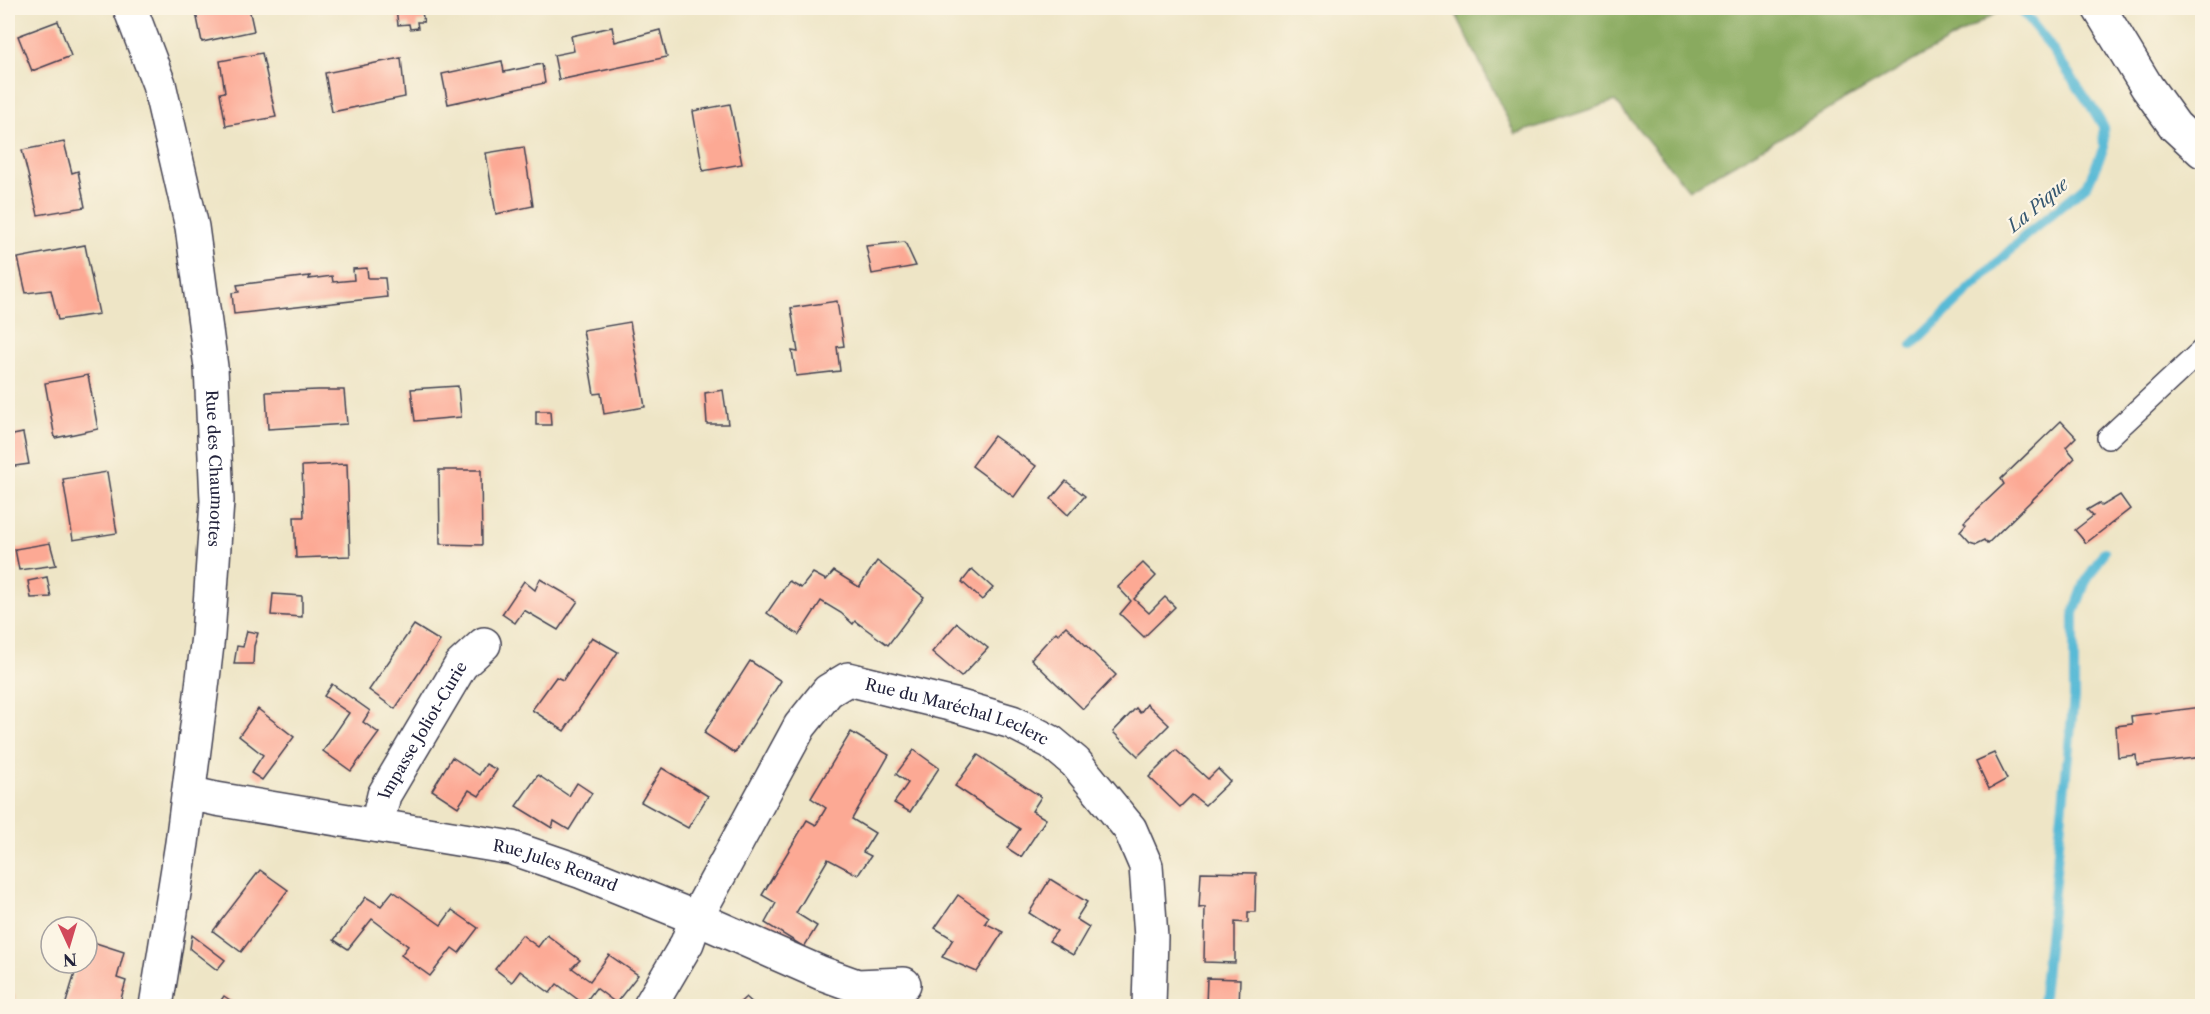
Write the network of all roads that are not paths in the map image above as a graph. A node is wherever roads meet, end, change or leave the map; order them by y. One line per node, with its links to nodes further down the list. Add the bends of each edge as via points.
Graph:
1 (130, 8): 9 (street, Rue des Chaumottes, via 159,84 192,227 211,367 217,501 208,636)
2 (2099, 8): 3 (street)
3 (2147, 87): 4 (street); 5 (street, via 2175,126)
4 (2202, 118)
5 (2202, 151)
6 (2202, 350): 7 (lane)
7 (2108, 438)
8 (484, 644): 10 (street, Impasse Joliot-Curie, via 461,665 384,795)
9 (189, 793): 10 (street, Rue Jules Renard); 13 (street, Rue des Chaumottes)
10 (377, 825): 11 (street, Rue Jules Renard, via 512,848)
11 (696, 918): 12 (street, Rue Jules Renard, via 857,986); 14 (street, Rue du Maréchal Leclerc, via 687,943); 15 (street, Rue du Maréchal Leclerc, via 800,726 828,691 848,680 871,684 1012,722 1052,742 1075,762 1130,829 1146,866)
12 (904, 984)
13 (156, 1006)
14 (650, 1006)
15 (1149, 1006)

